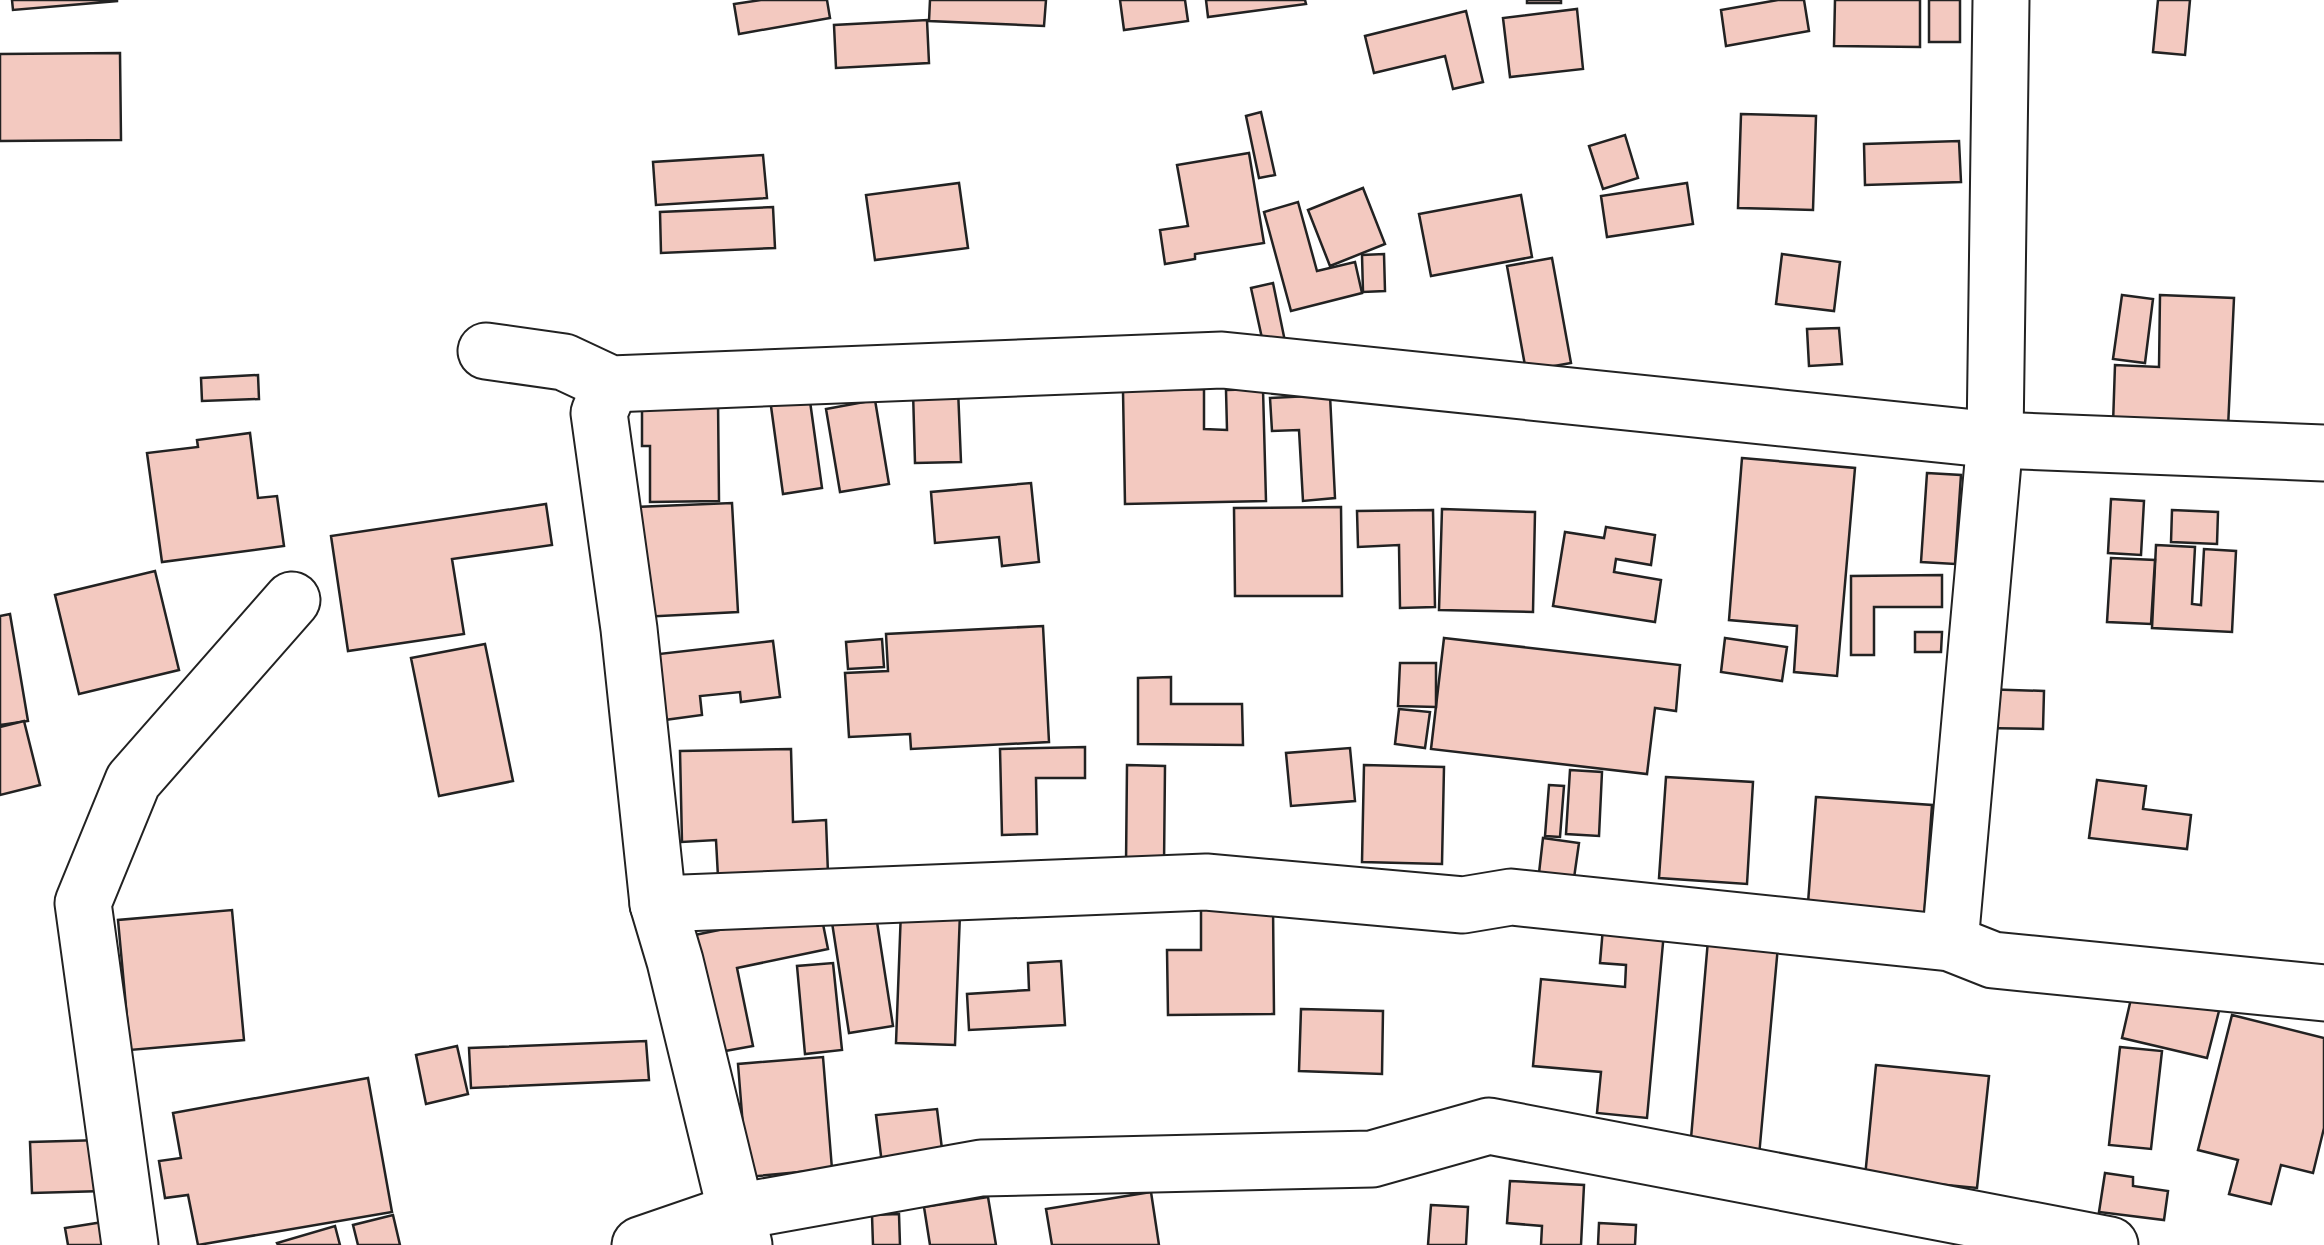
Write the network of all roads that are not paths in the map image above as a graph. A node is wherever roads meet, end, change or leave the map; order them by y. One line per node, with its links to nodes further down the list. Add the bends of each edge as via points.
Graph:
1 (2001, 0): 4 (street)
2 (486, 352): 3 (street, via 564,362)
3 (611, 384): 4 (street, via 1222,360); 7 (street, via 599,413)
4 (1995, 440): 5 (street); 8 (street)
5 (2324, 452)
6 (292, 600): 11 (street, via 133,781 83,903)
7 (658, 904): 8 (street, via 1206,882 1462,905 1512,897); 10 (street)
8 (1950, 944): 9 (street, via 1993,960)
9 (2324, 992)
10 (740, 1228): 12 (street); 13 (street, via 981,1168 1372,1160 1489,1126)
11 (130, 1245)
12 (640, 1245)
13 (2110, 1245)

